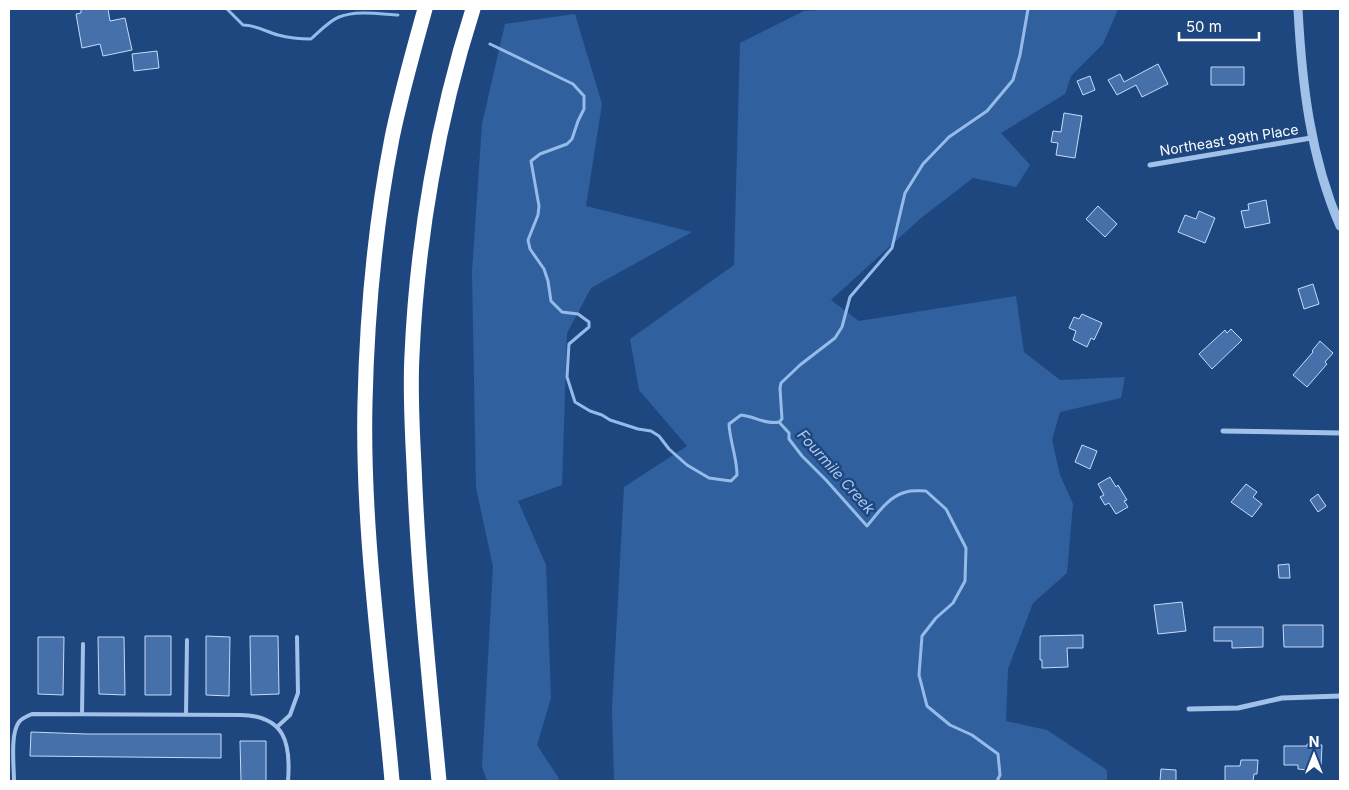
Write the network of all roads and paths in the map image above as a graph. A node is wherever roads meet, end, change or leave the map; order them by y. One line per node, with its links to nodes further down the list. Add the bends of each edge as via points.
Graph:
1 (425, 9): 19 (highway, via 401,97 383,192 374,260 365,404 371,563)
2 (473, 9): 20 (highway, via 438,148 417,290 412,356 418,555)
3 (1298, 9): 4 (street, via 1301,69)
4 (1312, 138): 5 (street, Northeast 99th Place); 6 (street)
5 (1150, 165)
6 (1340, 226)
7 (1223, 431): 8 (street)
8 (1340, 433)
9 (297, 637): 16 (lane, via 298,693 290,715)
10 (187, 640): 15 (lane)
11 (83, 644): 14 (lane)
12 (1340, 696): 13 (street, via 1282,698 1238,708)
13 (1189, 709)
14 (82, 714): 15 (lane); 17 (lane, via 32,714 20,721 14,737)
15 (186, 714): 16 (lane, via 254,715 264,717)
16 (277, 727): 18 (lane, via 288,751)
17 (14, 781)
18 (288, 781)
19 (392, 781)
20 (439, 781)

